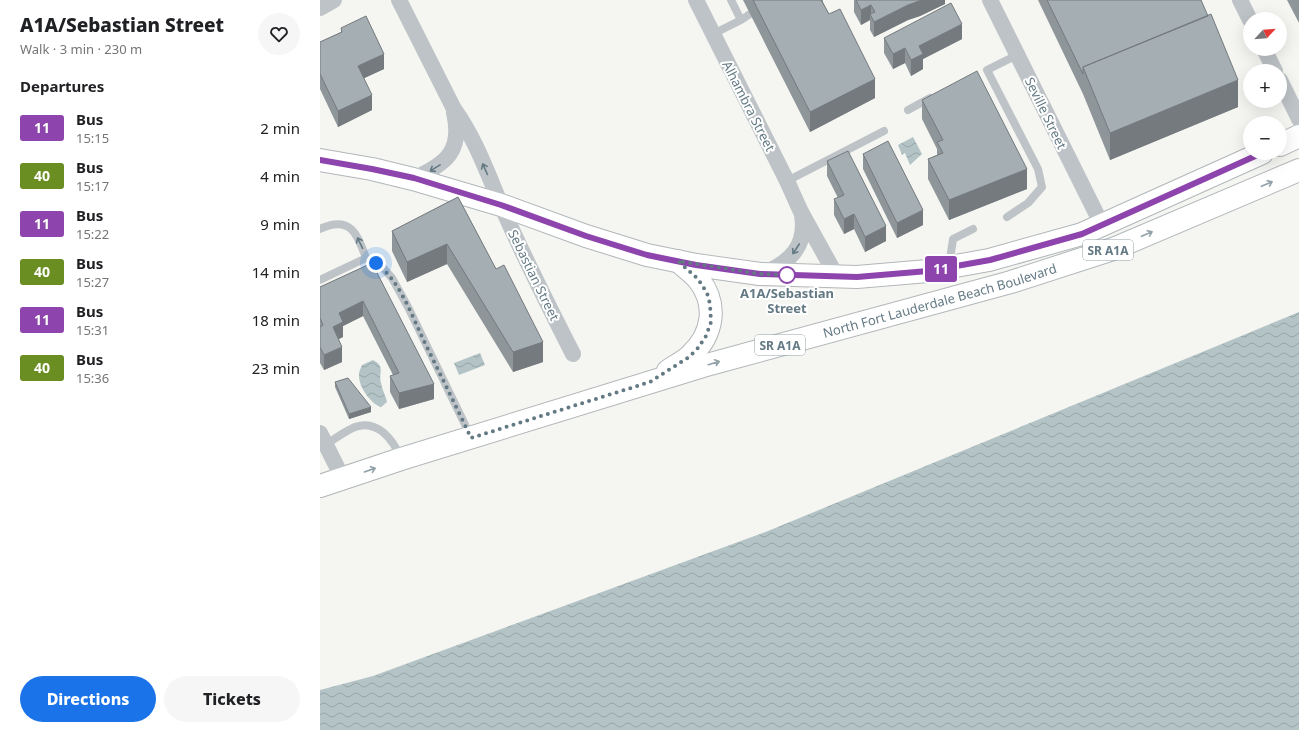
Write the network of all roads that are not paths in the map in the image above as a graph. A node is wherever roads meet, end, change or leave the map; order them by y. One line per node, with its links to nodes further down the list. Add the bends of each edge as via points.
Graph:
1 (334, 0): 7 (street)
2 (399, 0): 15 (street, Sebastian Street)
3 (697, 0): 11 (street, Alhambra Street)
4 (731, 0): 10 (lane)
5 (990, 0): 12 (street, Seville Street)
6 (1240, 0): 8 (street)
7 (320, 8)
8 (1246, 12)
9 (750, 14): 10 (lane)
10 (741, 20): 11 (lane)
11 (713, 34): 25 (street, Alhambra Street)
12 (1017, 55): 28 (lane, via 983,72 1038,168 1042,187 1028,203); 29 (street, Seville Street)
13 (941, 93): 16 (lane)
14 (1287, 94): 17 (street)
15 (454, 109): 24 (street, Sebastian Street, one-way to 24, via 457,137 453,149 439,166); 26 (street, Sebastian Street, one-way to 15, via 473,140)
16 (908, 110)
17 (1299, 118)
18 (884, 131): 25 (lane)
19 (1299, 136): 20 (main road)
20 (1287, 142)
21 (320, 160): 24 (main road, SR A1A)
22 (1246, 160): 29 (main road, North Fort Lauderdale Beach Boulevard / SR A1A)
23 (1299, 170): 39 (main road, North Fort Lauderdale Beach Boulevard / SR A1A, one-way to 23, via 1038,274 1113,249)
24 (414, 178): 26 (main road, SR A1A)
25 (787, 181): 27 (street, Alhambra Street)
26 (501, 205): 33 (main road, SR A1A, via 613,245); 38 (street, Sebastian Street, via 544,299)
27 (801, 212): 35 (street, Alhambra Street, one-way to 35, via 803,225 798,248 781,265); 36 (street, Alhambra Street)
28 (1007, 217)
29 (1102, 225): 34 (main road, North Fort Lauderdale Beach Boulevard / SR A1A, via 1082,234 990,260)
30 (320, 229): 32 (lane, one-way to 30, via 352,229 341,224 332,224)
31 (973, 229): 34 (lane, via 953,239)
32 (366, 258): 37 (lane); 40 (lane, via 384,269 392,278)
33 (678, 261): 35 (main road, SR A1A); 39 (main road, via 698,279 707,293 711,322 706,336 689,357)
34 (949, 267): 36 (main road, North Fort Lauderdale Beach Boulevard / SR A1A, via 899,274)
35 (760, 274): 36 (main road, SR A1A)
36 (837, 277)
37 (320, 280)
38 (573, 354)
39 (650, 382): 40 (main road, North Fort Lauderdale Beach Boulevard / SR A1A)
40 (471, 438): 42 (main road, North Fort Lauderdale Beach Boulevard / SR A1A)
41 (323, 439): 42 (lane, via 356,426 369,425 389,437); 43 (street)
42 (401, 459): 43 (main road, North Fort Lauderdale Beach Boulevard / SR A1A, one-way to 42)
43 (343, 479): 44 (main road, North Fort Lauderdale Beach Boulevard / SR A1A)
44 (320, 486)

